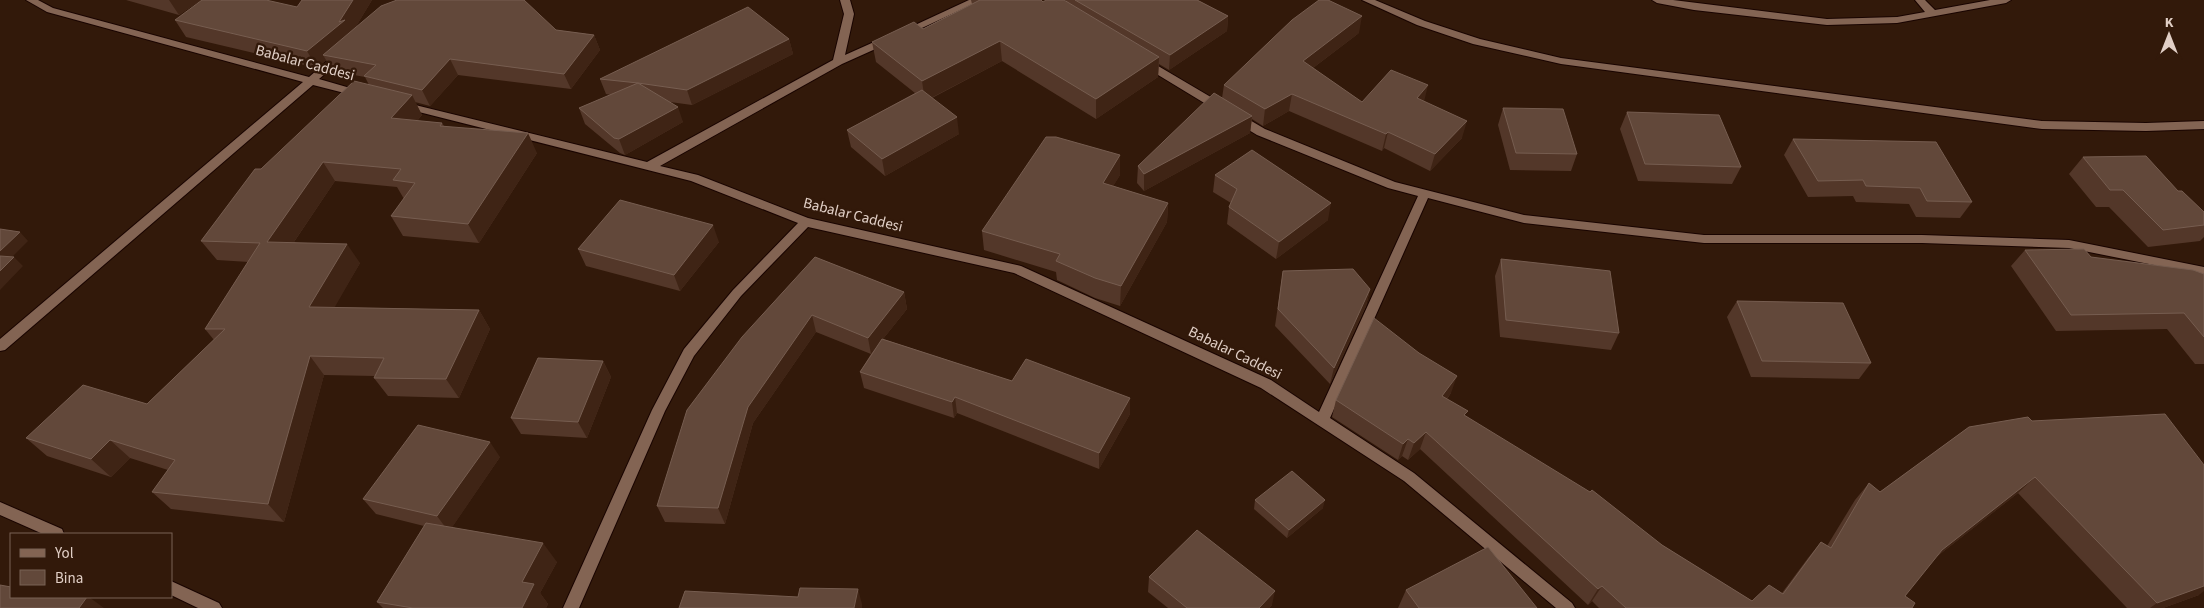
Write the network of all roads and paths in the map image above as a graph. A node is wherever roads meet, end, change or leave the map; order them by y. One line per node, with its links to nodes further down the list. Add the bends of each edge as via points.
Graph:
1 (31, 0): 12 (street, Babalar Caddesi, via 50,10)
2 (846, 0): 11 (street, via 849,14)
3 (977, 0): 11 (street)
4 (1367, 0): 15 (street, via 1477,42 1560,61 2042,125)
5 (1657, 0): 8 (street, via 1827,22 1897,20)
6 (1920, 0): 8 (street)
7 (2006, 0): 8 (street)
8 (1932, 14)
9 (347, 50): 12 (street)
10 (1134, 56): 17 (street, via 1261,132 1392,185)
11 (838, 62): 16 (street)
12 (310, 81): 13 (street, Babalar Caddesi); 20 (street)
13 (368, 96)
14 (387, 101): 16 (street, Babalar Caddesi)
15 (2204, 125)
16 (648, 166): 18 (street, Babalar Caddesi, via 694,178)
17 (1424, 194): 19 (street, via 1524,219 1704,239 1922,239 2069,244); 21 (street)
18 (806, 222): 21 (street, Babalar Caddesi, via 1017,269 1266,384); 26 (street, via 737,293 689,353 659,410)
19 (2204, 271)
20 (0, 346)
21 (1322, 420): 27 (street, Babalar Caddesi, via 1409,477)
22 (0, 508): 23 (street)
23 (55, 533)
24 (172, 588): 25 (street)
25 (214, 608)
26 (571, 608)
27 (1567, 608)

